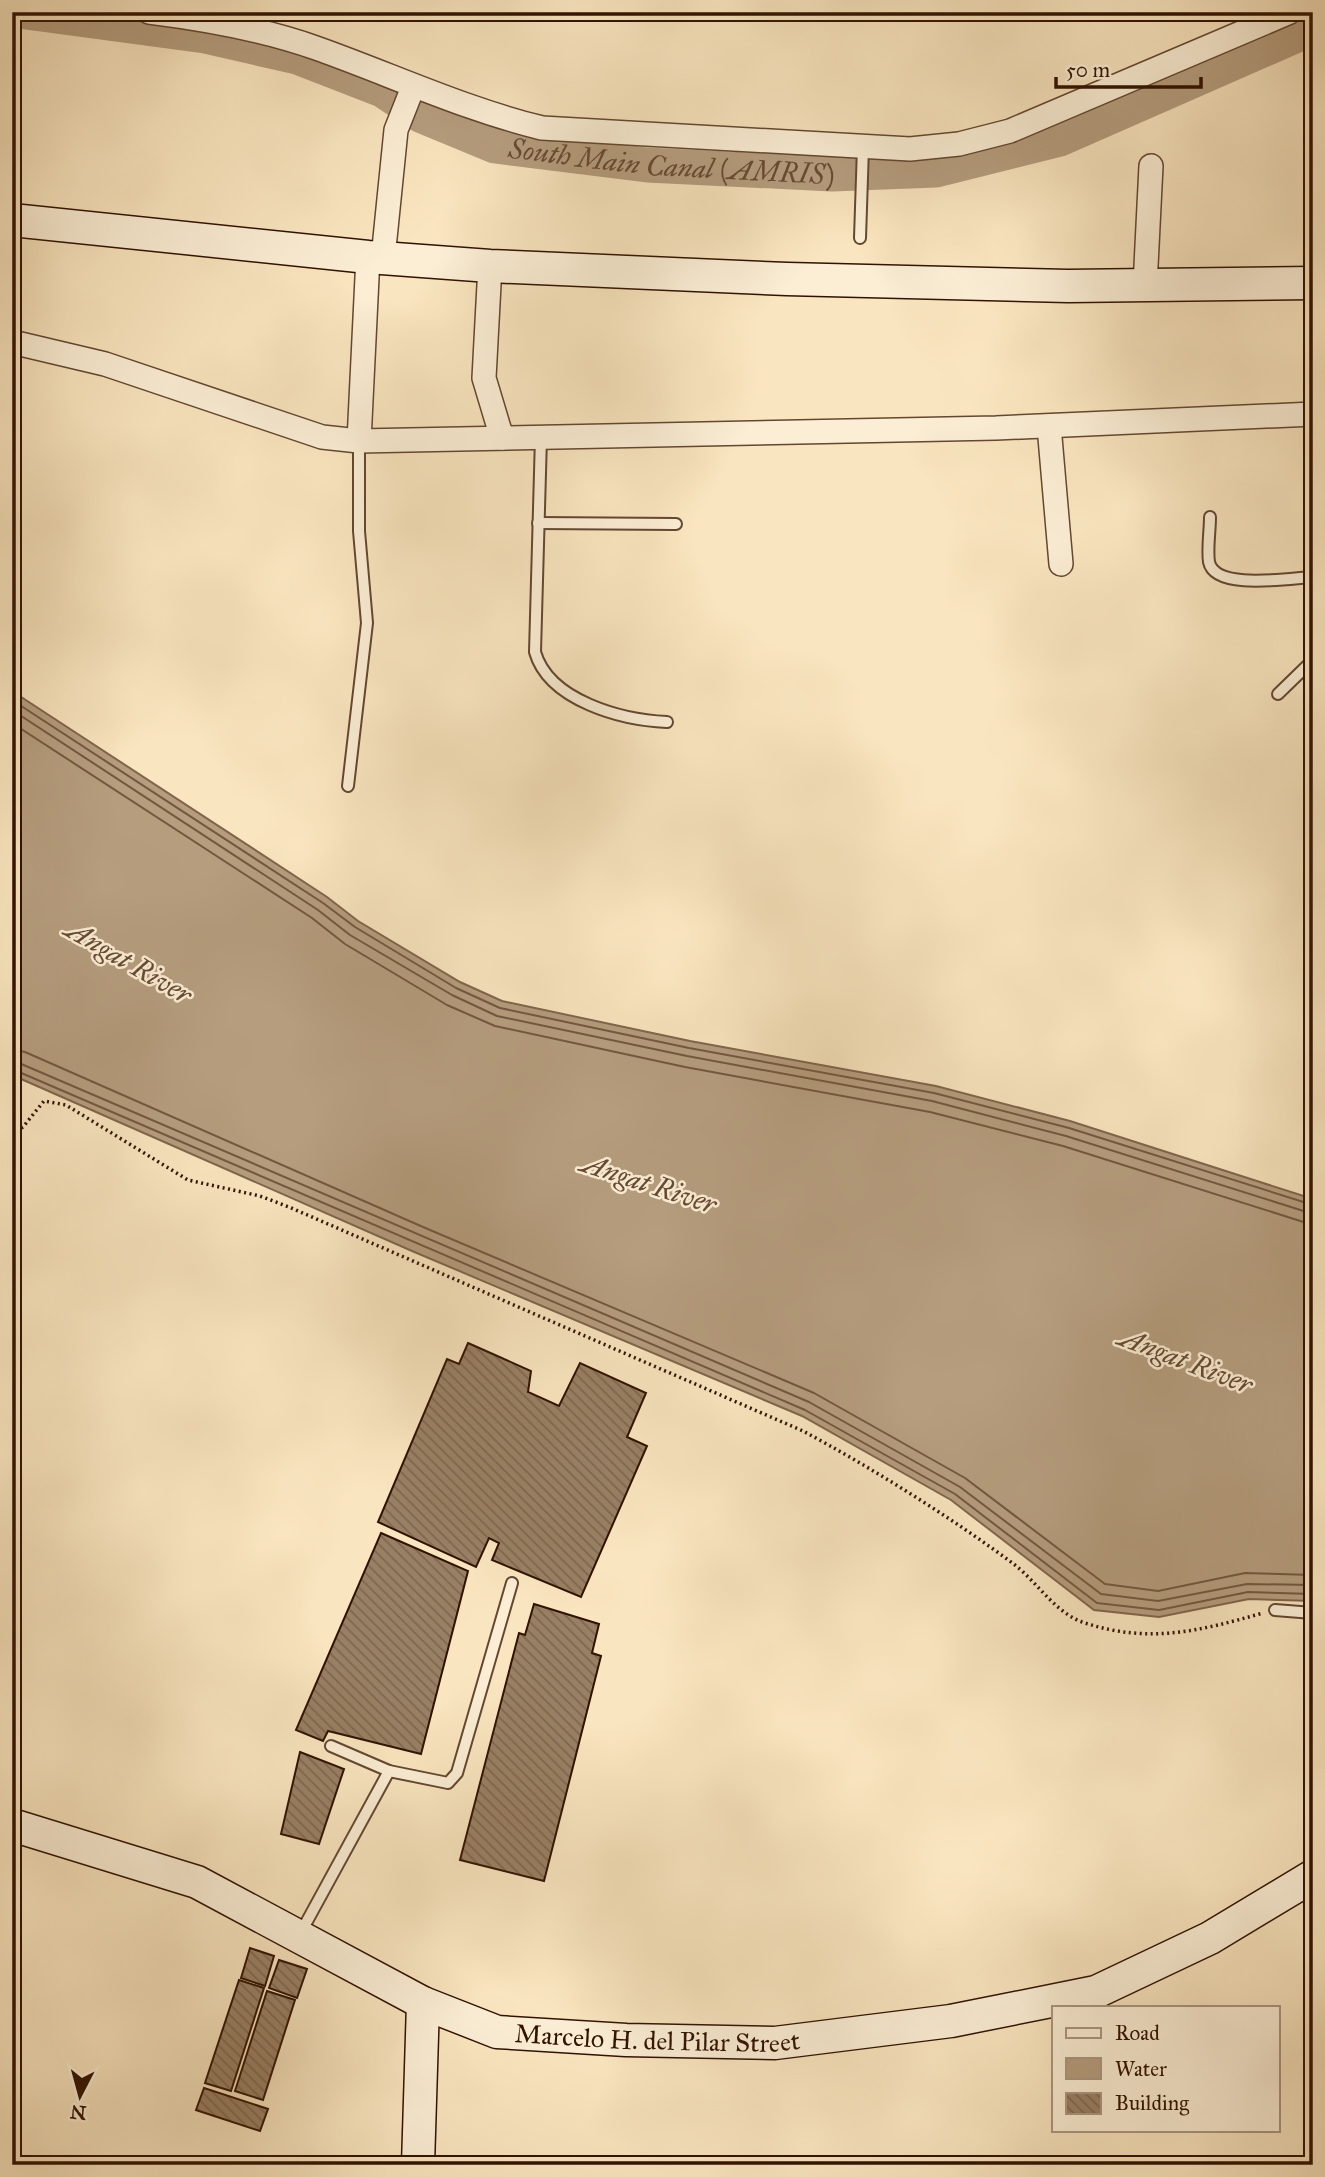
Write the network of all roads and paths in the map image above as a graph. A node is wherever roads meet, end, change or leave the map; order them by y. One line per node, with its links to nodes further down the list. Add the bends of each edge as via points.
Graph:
1 (149, 12): 3 (street, via 202,19 313,46)
2 (1290, 12): 4 (street, via 1010,131 958,144)
3 (411, 93): 4 (street, via 542,128); 8 (street, via 396,130)
4 (862, 157): 7 (lane)
5 (1151, 166): 11 (street)
6 (12, 220): 8 (street)
7 (860, 238)
8 (375, 258): 9 (street); 17 (street)
9 (490, 266): 11 (street, via 787,279); 16 (street, via 484,378)
10 (1313, 283): 11 (street)
11 (1145, 286)
12 (12, 342): 17 (street, via 105,363 322,437)
13 (1313, 414): 14 (street)
14 (1049, 426): 15 (street); 21 (street)
15 (541, 437): 16 (street); 19 (lane)
16 (502, 438): 17 (street)
17 (359, 441): 26 (lane, via 359,531 367,623)
18 (1210, 517): 22 (lane, via 1209,564 1217,575 1236,581)
19 (538, 523): 20 (lane); 25 (lane, via 535,652 539,667 555,684 611,715)
20 (676, 524)
21 (1061, 564)
22 (1313, 577)
23 (1310, 665): 24 (lane)
24 (1278, 694)
25 (667, 722)
26 (348, 786)
27 (12, 1134): 29 (path, via 44,1101 66,1105 188,1180 289,1207 803,1431 851,1457 1017,1566 1056,1605 1081,1622 1136,1633 1177,1635)
28 (512, 1583): 32 (lane, via 457,1773 448,1783)
29 (1275, 1610): 30 (lane)
30 (1313, 1613)
31 (331, 1746): 32 (lane)
32 (389, 1771): 35 (lane)
33 (12, 1825): 35 (street, Marcelo H. del Pilar Street, via 197,1882)
34 (1313, 1876): 36 (street, Marcelo H. del Pilar Street, via 1210,1938 1096,1992 951,2021 775,2043 626,2040 497,2032)
35 (299, 1936): 36 (street, Marcelo H. del Pilar Street)
36 (423, 2003): 37 (street)
37 (418, 2165)

